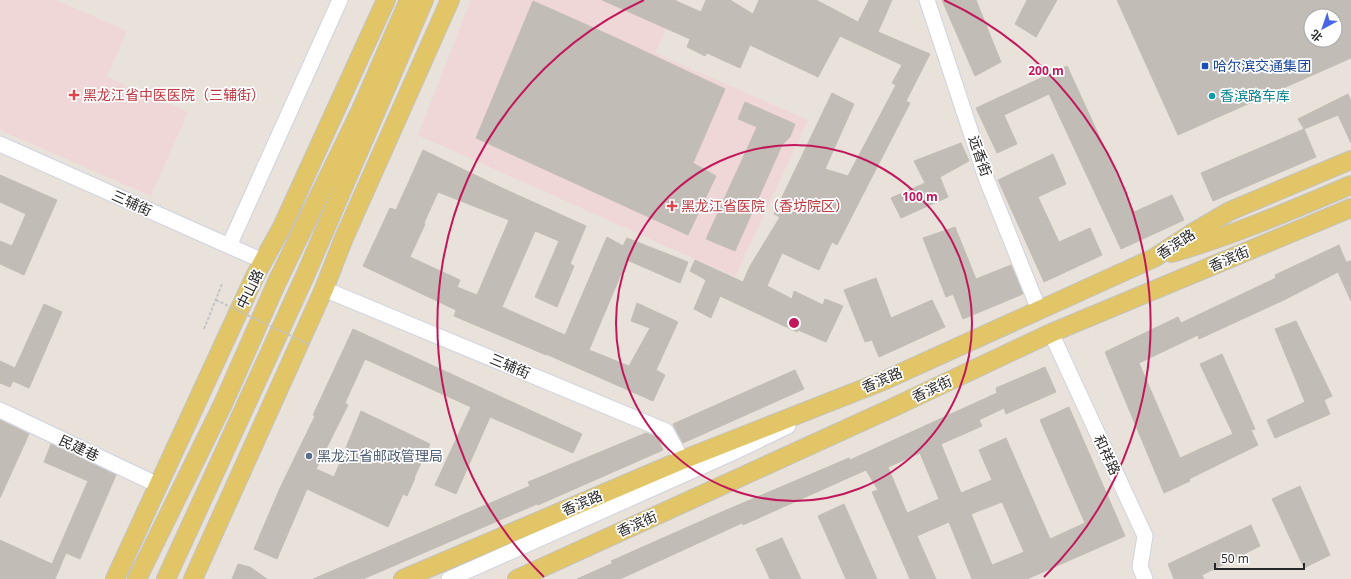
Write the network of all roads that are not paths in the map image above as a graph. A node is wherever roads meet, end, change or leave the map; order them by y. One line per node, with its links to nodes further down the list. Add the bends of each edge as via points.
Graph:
1 (340, 0): 13 (street)
2 (386, 0): 11 (main road, 中山路)
3 (409, 0): 16 (main road, 中山路, via 360,112)
4 (424, 0): 18 (main road)
5 (450, 0): 12 (main road)
6 (927, 0): 19 (street, 远香街, via 986,178)
7 (0, 144): 13 (street, 三辅街)
8 (1351, 160): 14 (main road, 香滨路, via 1230,211)
9 (1351, 185): 14 (main road, via 1256,225)
10 (1351, 208): 20 (main road, 香滨街)
11 (283, 225): 15 (main road, 中山路); 16 (main road)
12 (344, 238): 17 (main road); 18 (main road)
13 (228, 246): 15 (street, 三辅街)
14 (1154, 258): 19 (main road, 香滨路)
15 (263, 262): 25 (main road, 中山路)
16 (277, 282): 22 (main road, 中山路)
17 (324, 289): 26 (street, 三辅街, via 666,431); 27 (main road)
18 (293, 302): 24 (main road)
19 (1040, 310): 21 (main road, 香滨路)
20 (1051, 333): 36 (main road, 香滨街); 37 (street, 和祥路, via 1145,536 1140,567)
21 (883, 381): 26 (main road, 香滨路); 35 (street, via 732,453)
22 (223, 404): 25 (main road); 32 (main road, 中山路)
23 (0, 410): 28 (street, 民建巷)
24 (236, 427): 27 (main road, via 238,442); 29 (main road)
25 (181, 434): 28 (main road, 中山路)
26 (682, 460): 30 (main road, 香滨路)
27 (246, 462): 29 (main road, via 229,470); 34 (main road)
28 (158, 485): 31 (main road, 中山路)
29 (207, 491): 33 (main road)
30 (414, 577)
31 (114, 579)
32 (137, 579)
33 (166, 579)
34 (193, 579)
35 (450, 579)
36 (517, 579)
37 (1146, 579)

